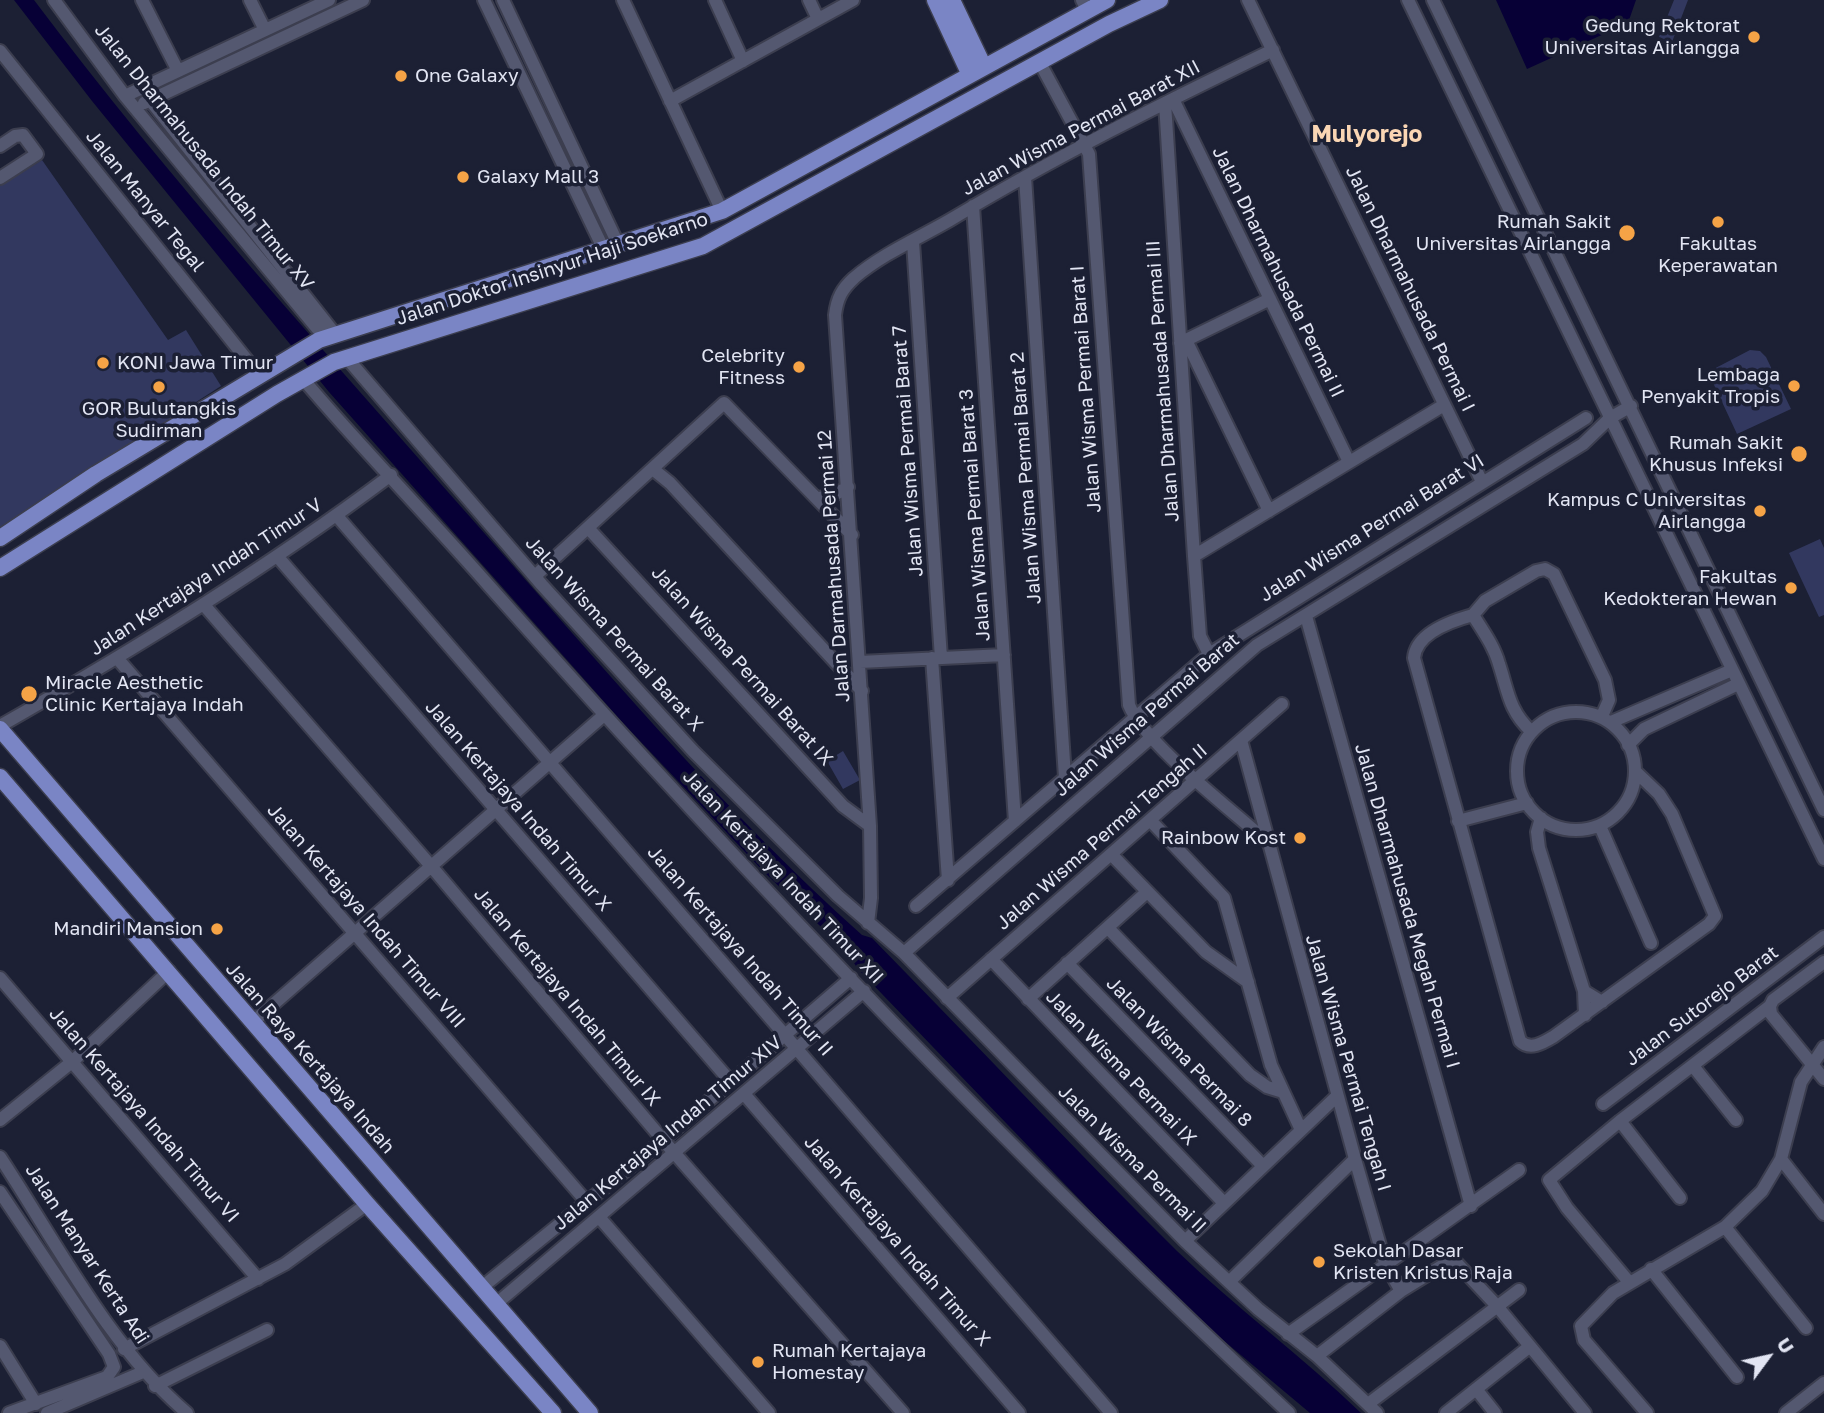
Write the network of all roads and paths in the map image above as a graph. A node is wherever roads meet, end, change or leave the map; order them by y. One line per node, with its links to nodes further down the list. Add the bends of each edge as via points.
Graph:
1 (54, 0): 28 (street, Jalan Dharmahusada Indah Timur XV)
2 (142, 0): 26 (street)
3 (250, 0): 21 (street)
4 (328, 0): 21 (street)
5 (363, 0): 29 (street)
6 (484, 0): 42 (street)
7 (503, 0): 42 (street)
8 (623, 0): 30 (street)
9 (715, 0): 24 (street)
10 (809, 0): 19 (street)
11 (853, 0): 19 (street)
12 (934, 0): 27 (main road)
13 (952, 0): 27 (main road)
14 (1160, 0): 20 (main road, Jalan Doktor Insinyur Haji Soekarno)
15 (1248, 0): 22 (street, Jalan Dharmahusada Permai I)
16 (1408, 0): 53 (street)
17 (1433, 0): 50 (street)
18 (1094, 3): 20 (main road, via 1108,12); 27 (main road, Jalan Doktor Insinyur Haji Soekarno)
19 (818, 19): 24 (street)
20 (1110, 24): 25 (main road, Jalan Doktor Insinyur Haji Soekarno)
21 (265, 30): 26 (street)
22 (1273, 50): 31 (street, Jalan Wisma Permai Barat XII); 49 (street, Jalan Dharmahusada Permai I)
23 (0, 51): 47 (street, Jalan Manyar Tegal)
24 (743, 61): 30 (street)
25 (1040, 63): 34 (street, Jalan Wisma Permai Barat I); 36 (main road, Jalan Doktor Insinyur Haji Soekarno)
26 (178, 71): 28 (street)
27 (977, 71): 33 (main road, Jalan Doktor Insinyur Haji Soekarno)
28 (125, 96): 32 (street, Jalan Dharmahusada Indah Timur XV)
29 (150, 100): 32 (street); 44 (street, Jalan Dharmahusada Indah Timur XV)
30 (670, 101): 40 (street)
31 (1169, 101): 34 (street, Jalan Wisma Permai Barat XII); 43 (street, Jalan Dharmahusada Permai II); 45 (street, Jalan Dharmahusada Permai III)
32 (134, 107): 44 (street, Jalan Dharmahusada Indah Timur XV)
33 (847, 143): 36 (main road, via 852,159); 40 (main road, Jalan Doktor Insinyur Haji Soekarno)
34 (1084, 144): 37 (street, Jalan Wisma Permai Barat XII); 88 (street, Jalan Wisma Permai Barat I, via 1089,154 1127,695)
35 (0, 146): 38 (street, via 23,135 37,154)
36 (865, 160): 46 (main road, Jalan Doktor Insinyur Haji Soekarno, via 703,246)
37 (1025, 177): 39 (street, Jalan Wisma Permai Barat XII); 97 (street, Jalan Wisma Permai Barat 2)
38 (0, 178)
39 (973, 206): 41 (street, Jalan Wisma Permai Barat XII); 78 (street, Jalan Wisma Permai Barat 3)
40 (722, 211): 42 (main road, Jalan Doktor Insinyur Haji Soekarno)
41 (911, 243): 61 (street, Jalan Darmahusada Permai 12, via 855,278 837,299); 80 (street, Jalan Wisma Permai Barat 7)
42 (611, 247): 44 (main road, Jalan Doktor Insinyur Haji Soekarno)
43 (1270, 299): 45 (street); 55 (street, Jalan Dharmahusada Permai II)
44 (327, 337): 47 (main road, Jalan Doktor Insinyur Haji Soekarno)
45 (1183, 342): 63 (street); 69 (street, Jalan Dharmahusada Permai III)
46 (340, 359): 48 (main road, Jalan Doktor Insinyur Haji Soekarno); 72 (street, Jalan Wisma Permai Barat X)
47 (259, 375): 54 (main road, Jalan Doktor Insinyur Haji Soekarno)
48 (306, 377): 51 (main road, Jalan Doktor Insinyur Haji Soekarno); 59 (street, Jalan Kertajaya Indah Timur XII)
49 (1444, 405): 55 (street); 60 (street, Jalan Dharmahusada Permai I)
50 (1631, 406): 53 (street, Jalan Wisma Permai Barat); 82 (street)
51 (255, 407): 54 (main road, via 226,415 185,441 174,437); 56 (main road, Jalan Doktor Insinyur Haji Soekarno)
52 (1586, 418): 60 (street, Jalan Wisma Permai Barat VI)
53 (1610, 418): 73 (street, Jalan Wisma Permai Barat, via 1583,444); 83 (street)
54 (174, 429): 58 (main road, Jalan Doktor Insinyur Haji Soekarno)
55 (1349, 462): 63 (street)
56 (162, 466): 58 (main road, via 152,453 114,475); 71 (main road, Jalan Doktor Insinyur Haji Soekarno)
57 (654, 470): 62 (street, via 724,403); 65 (street); 84 (street)
58 (96, 474): 67 (main road, Jalan Doktor Insinyur Haji Soekarno)
59 (391, 475): 64 (street, Jalan Kertajaya Indah Timur V); 86 (street, Jalan Kertajaya Indah Timur XII)
60 (1482, 482): 70 (street, Jalan Wisma Permai Barat VI)
61 (848, 493): 62 (street); 66 (street, Jalan Darmahusada Permai 12)
62 (823, 503): 66 (street)
63 (1269, 511): 69 (street)
64 (337, 516): 68 (street, Jalan Kertajaya Indah Timur V); 94 (street, Jalan Kertajaya Indah Timur II)
65 (589, 529): 72 (street); 106 (street, Jalan Wisma Permai Barat IX, via 843,806)
66 (852, 535): 81 (street, Jalan Darmahusada Permai 12)
67 (0, 538)
68 (277, 556): 74 (street, Jalan Kertajaya Indah Timur V); 101 (street, Jalan Kertajaya Indah Timur X)
69 (1194, 556): 77 (street, Jalan Dharmahusada Permai III, via 1200,636)
70 (1359, 560): 73 (street); 77 (street, Jalan Wisma Permai Barat VI)
71 (0, 568)
72 (535, 576): 116 (street, Jalan Wisma Permai Barat X, via 693,751)
73 (1370, 577): 76 (street, Jalan Wisma Permai Barat)
74 (204, 605): 79 (street, Jalan Kertajaya Indah Timur V); 111 (street, Jalan Kertajaya Indah Timur IX)
75 (1473, 615): 87 (street, via 1485,601 1536,571 1554,574 1605,680); 90 (street, via 1499,662 1508,701); 105 (street, via 1422,639 1414,658)
76 (1306, 616): 91 (street, Jalan Wisma Permai Barat, via 1249,650); 167 (street, Jalan Dharmahusada Megah Permai I)
77 (1209, 654): 88 (street, Jalan Wisma Permai Barat VI)
78 (1004, 655): 80 (street); 104 (street, Jalan Wisma Permai Barat 3)
79 (117, 658): 89 (street, Jalan Kertajaya Indah Timur V); 117 (street, Jalan Kertajaya Indah Timur VIII)
80 (936, 658): 81 (street); 112 (street, Jalan Wisma Permai Barat 7)
81 (860, 662): 84 (street, Jalan Darmahusada Permai 12)
82 (1755, 667): 83 (street); 100 (street)
83 (1735, 677): 87 (street); 93 (street, via 1644,729); 110 (street)
84 (863, 691): 106 (street, Jalan Darmahusada Permai 12)
85 (1282, 704): 92 (street, Jalan Wisma Permai Tengah II)
86 (604, 715): 94 (street); 129 (street, Jalan Kertajaya Indah Timur XII)
87 (1606, 719): 90 (street, via 1572,711 1543,721); 93 (street)
88 (1136, 720): 91 (street); 97 (street, Jalan Wisma Permai Barat VI)
89 (0, 727): 120 (main road, Jalan Raya Kertajaya Indah)
90 (1531, 731): 99 (street, via 1517,766)
91 (1150, 736): 98 (street); 121 (street, Jalan Wisma Permai Barat)
92 (1241, 740): 98 (street, Jalan Wisma Permai Tengah II); 108 (street, Jalan Wisma Permai Tengah I)
93 (1628, 745): 95 (street)
94 (551, 762): 101 (street); 139 (street, Jalan Kertajaya Indah Timur II)
95 (1635, 771): 107 (street, via 1634,789 1626,805); 122 (street, via 1672,814 1714,916)
96 (0, 777): 127 (main road)
97 (1065, 777): 104 (street, Jalan Wisma Permai Barat VI)
98 (1197, 779): 103 (street, Jalan Wisma Permai Tengah II); 108 (street)
99 (1527, 803): 102 (street); 105 (street)
100 (1824, 810)
101 (497, 811): 111 (street); 146 (street, Jalan Kertajaya Indah Timur X)
102 (1541, 818): 107 (street, via 1569,829); 132 (street, via 1539,848)
103 (1150, 820): 109 (street, Jalan Wisma Permai Tengah II); 130 (street, via 1220,892)
104 (1015, 821): 112 (street, Jalan Wisma Permai Barat VI)
105 (1458, 821): 137 (street, via 1520,1041 1524,1045 1542,1043)
106 (870, 826): 116 (street, Jalan Darmahusada Permai 12, via 871,898)
107 (1600, 826): 119 (street)
108 (1266, 841): 149 (street, Jalan Wisma Permai Tengah I)
109 (1111, 855): 113 (street); 123 (street, Jalan Wisma Permai Tengah II)
110 (1824, 859)
111 (431, 866): 117 (street); 155 (street, Jalan Kertajaya Indah Timur IX)
112 (948, 880): 114 (street, Jalan Wisma Permai Barat VI)
113 (1147, 892): 115 (street); 130 (street, via 1206,952)
114 (916, 906)
115 (1108, 928): 125 (street); 147 (street, via 1250,1075)
116 (877, 931): 121 (street, Jalan Wisma Permai II)
117 (356, 933): 138 (street); 164 (street, Jalan Kertajaya Indah Timur VIII)
118 (1824, 937): 150 (street, Jalan Sutorejo Barat)
119 (1651, 943): 122 (street); 126 (street)
120 (191, 953): 127 (main road); 138 (main road, Jalan Raya Kertajaya Indah)
121 (904, 953): 133 (street, Jalan Wisma Permai II)
122 (1666, 954): 126 (street)
123 (991, 959): 133 (street, Jalan Wisma Permai Tengah II); 134 (street, Jalan Wisma Permai IX)
124 (1824, 962): 136 (street)
125 (1068, 963): 134 (street); 160 (street, Jalan Wisma Permai 8)
126 (1649, 967): 135 (street)
127 (169, 971): 142 (street); 165 (main road)
128 (0, 978): 142 (street, Jalan Kertajaya Indah Timur VI)
129 (851, 978): 131 (street, Jalan Kertajaya Indah Timur XII); 139 (street, Jalan Kertajaya Indah Timur XIV)
130 (1248, 982): 147 (street)
131 (864, 991): 141 (street, Jalan Kertajaya Indah Timur XIV); 205 (street, Jalan Kertajaya Indah Timur XII)
132 (1584, 991): 135 (street); 137 (street)
133 (947, 998): 171 (street, Jalan Wisma Permai II)
134 (1028, 999): 166 (street, Jalan Wisma Permai IX)
135 (1602, 1002): 137 (street)
136 (1770, 1006): 143 (street); 144 (street)
137 (1585, 1015)
138 (252, 1023): 177 (main road, Jalan Raya Kertajaya Indah)
139 (786, 1034): 141 (street, Jalan Kertajaya Indah Timur II); 146 (street, Jalan Kertajaya Indah Timur XIV)
140 (1824, 1047): 143 (street)
141 (798, 1048): 148 (street, Jalan Kertajaya Indah Timur XIV); 204 (street, Jalan Kertajaya Indah Timur II)
142 (73, 1061): 151 (street); 174 (street, Jalan Kertajaya Indah Timur VI)
143 (1811, 1064): 145 (street); 159 (street, via 1801,1082)
144 (1693, 1066): 152 (street); 153 (street)
145 (1824, 1079)
146 (730, 1081): 155 (street, Jalan Kertajaya Indah Timur XIV)
147 (1280, 1091): 154 (street)
148 (745, 1095): 156 (street, Jalan Kertajaya Indah Timur XIV); 203 (street, Jalan Kertajaya Indah Timur X)
149 (1337, 1096): 154 (street); 158 (street, Jalan Wisma Permai Tengah I)
150 (1603, 1104)
151 (0, 1119)
152 (1736, 1120)
153 (1620, 1121): 163 (street); 176 (street, via 1549,1180)
154 (1301, 1130): 160 (street)
155 (663, 1140): 156 (street, Jalan Kertajaya Indah Timur IX); 164 (street, Jalan Kertajaya Indah Timur XIV)
156 (676, 1153): 169 (street, Jalan Kertajaya Indah Timur XIV); 202 (street, Jalan Kertajaya Indah Timur IX)
157 (0, 1157): 187 (street, Jalan Manyar Kerta Adi)
158 (1354, 1159): 173 (street, Jalan Wisma Permai Tengah I); 175 (street)
159 (1781, 1159): 168 (street); 170 (street, via 1762,1191)
160 (1263, 1166): 166 (street)
161 (1519, 1170): 167 (street)
162 (0, 1192): 194 (street, via 114,1367 107,1377)
163 (1679, 1198)
164 (585, 1200): 177 (street, Jalan Kertajaya Indah Timur XIV)
165 (367, 1203): 174 (street); 181 (main road)
166 (1224, 1203): 171 (street)
167 (1471, 1206): 173 (street, via 1436,1231)
168 (1824, 1214)
169 (599, 1217): 179 (street, Jalan Kertajaya Indah Timur XIV); 201 (street)
170 (1726, 1227): 172 (street); 182 (street)
171 (1185, 1241): 175 (street, Jalan Wisma Permai II)
172 (1651, 1269): 176 (street); 190 (street)
173 (1392, 1278): 180 (street, via 1453,1259); 184 (street); 188 (street)
174 (258, 1279): 187 (street)
175 (1229, 1282): 184 (street, Jalan Wisma Permai II)
176 (1629, 1282): 209 (street, via 1602,1302 1580,1331)
177 (481, 1288): 179 (main road, Jalan Raya Kertajaya Indah)
178 (1519, 1290): 180 (street)
179 (496, 1304): 181 (main road); 200 (main road, Jalan Raya Kertajaya Indah)
180 (1497, 1306): 186 (street); 195 (street)
181 (475, 1324): 199 (main road)
182 (1806, 1328)
183 (267, 1331): 191 (street)
184 (1288, 1334): 188 (street, Jalan Wisma Permai II)
185 (0, 1346): 194 (street)
186 (1529, 1347): 193 (street); 208 (street)
187 (124, 1349): 189 (street, Jalan Manyar Kerta Adi)
188 (1317, 1356): 195 (street, Jalan Wisma Permai II)
189 (143, 1372): 191 (street, Jalan Manyar Kerta Adi); 197 (street)
190 (1738, 1377)
191 (155, 1386): 198 (street, Jalan Manyar Kerta Adi)
192 (1823, 1387): 210 (street)
193 (1476, 1389): 206 (street); 207 (street)
194 (36, 1404): 196 (street)
195 (1372, 1408)
196 (9, 1413)
197 (47, 1413)
198 (187, 1413)
199 (553, 1413)
200 (590, 1413)
201 (769, 1413)
202 (903, 1413)
203 (1019, 1413)
204 (1111, 1413)
205 (1289, 1413)
206 (1446, 1413)
207 (1495, 1413)
208 (1585, 1413)
209 (1647, 1413)
210 (1786, 1413)

